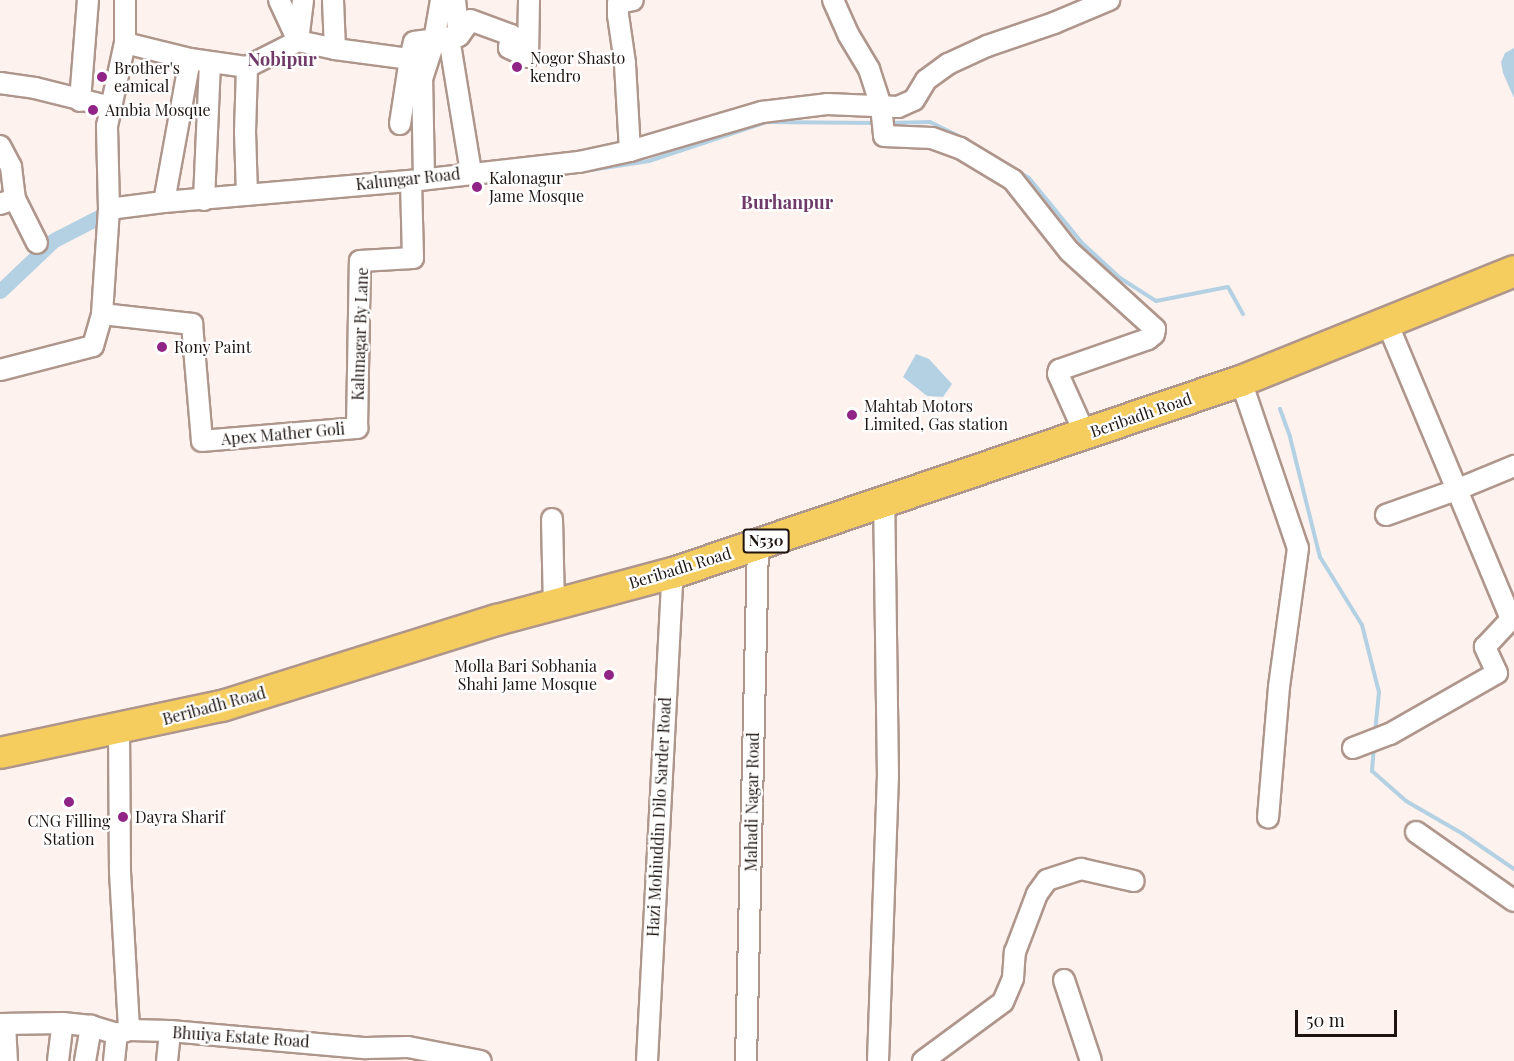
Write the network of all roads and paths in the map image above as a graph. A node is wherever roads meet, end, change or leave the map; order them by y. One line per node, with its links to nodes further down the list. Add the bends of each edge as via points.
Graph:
1 (88, 0): 21 (street)
2 (126, 0): 14 (street)
3 (279, 0): 13 (street)
4 (303, 0): 13 (street)
5 (333, 0): 15 (street)
6 (441, 0): 12 (street)
7 (455, 0): 12 (street)
8 (529, 0): 12 (street, via 528,57 509,48 511,35 470,20)
9 (633, 0): 26 (street, via 618,3)
10 (832, 0): 23 (street, via 869,69)
11 (1102, 2): 23 (street, via 977,51 933,75 918,96)
12 (447, 39): 17 (street, via 414,42); 27 (street); 28 (street, via 422,79)
13 (298, 41): 15 (street); 19 (street)
14 (125, 43): 16 (street); 22 (street)
15 (335, 50): 17 (street)
16 (190, 59): 18 (street); 32 (street)
17 (410, 59): 24 (street)
18 (210, 63): 19 (street); 30 (street)
19 (247, 67): 29 (street)
20 (0, 84): 21 (street, via 35,88)
21 (80, 101): 22 (street)
22 (111, 107): 33 (street, via 107,126)
23 (882, 117): 26 (street, Kalungar Road, via 827,104 762,112); 41 (street, via 886,138 932,138 960,148 1013,180 1069,251 1155,329 1148,339 1059,370)
24 (400, 124)
25 (0, 146): 31 (street, via 11,167)
26 (630, 151): 27 (street, Kalungar Road, via 579,162)
27 (471, 172): 28 (street, Kalungar Road)
28 (418, 180): 29 (street, Kalungar Road); 40 (street, Kalunagar By Lane, via 413,258 360,261)
29 (247, 195): 30 (street, Kalungar Road)
30 (204, 200): 32 (street, Kalungar Road)
31 (8, 202): 34 (street)
32 (164, 202): 33 (street, Kalungar Road)
33 (109, 209): 36 (street)
34 (37, 243)
35 (1514, 271): 37 (highway, Beribadh Road / N530)
36 (102, 314): 38 (street, via 93,346); 40 (street, Apex Mather Goli, via 192,324 202,441)
37 (1387, 322): 39 (highway, Beribadh Road / N530); 43 (street)
38 (0, 370)
39 (1241, 381): 41 (highway, Beribadh Road / N530); 53 (street, via 1298,548 1279,687)
40 (357, 428)
41 (1085, 434): 44 (highway, Beribadh Road / N530)
42 (1514, 466): 43 (street)
43 (1456, 490): 45 (street); 51 (street, via 1511,619 1485,647 1497,673 1390,734)
44 (884, 501): 47 (highway, Beribadh Road / N530); 72 (street, via 888,777)
45 (1386, 515)
46 (552, 519): 49 (street)
47 (758, 543): 48 (highway, Beribadh Road / N530); 71 (street, Mahadi Nagar Road)
48 (673, 573): 49 (highway, Beribadh Road / N530); 70 (street, Hazi Mohiuddin Dilo Sarder Road)
49 (554, 604): 50 (highway, Beribadh Road / N530, via 222,706)
50 (119, 729): 52 (highway, Beribadh Road / N530); 62 (street)
51 (1359, 747)
52 (0, 753)
53 (1268, 818)
54 (1416, 831): 56 (street)
55 (1134, 881): 73 (street, via 1081,869 1047,880 1037,894 1015,952 1013,978 1004,1002)
56 (1514, 902)
57 (1064, 980): 74 (street)
58 (63, 1023): 59 (street, Bhuiya Estate Road); 60 (street, Bhuiya Estate Road); 65 (street)
59 (3, 1024): 64 (street)
60 (91, 1026): 62 (street, Bhuiya Estate Road); 66 (street)
61 (170, 1031): 62 (street, Bhuiya Estate Road); 63 (street, Bhuiya Estate Road); 68 (street)
62 (123, 1032): 67 (street)
63 (313, 1052): 69 (street, Bhuiya Estate Road, via 408,1047)
64 (7, 1061)
65 (58, 1061)
66 (85, 1061)
67 (114, 1061)
68 (167, 1061)
69 (482, 1061)
70 (647, 1061)
71 (746, 1061)
72 (878, 1061)
73 (923, 1061)
74 (1091, 1061)

